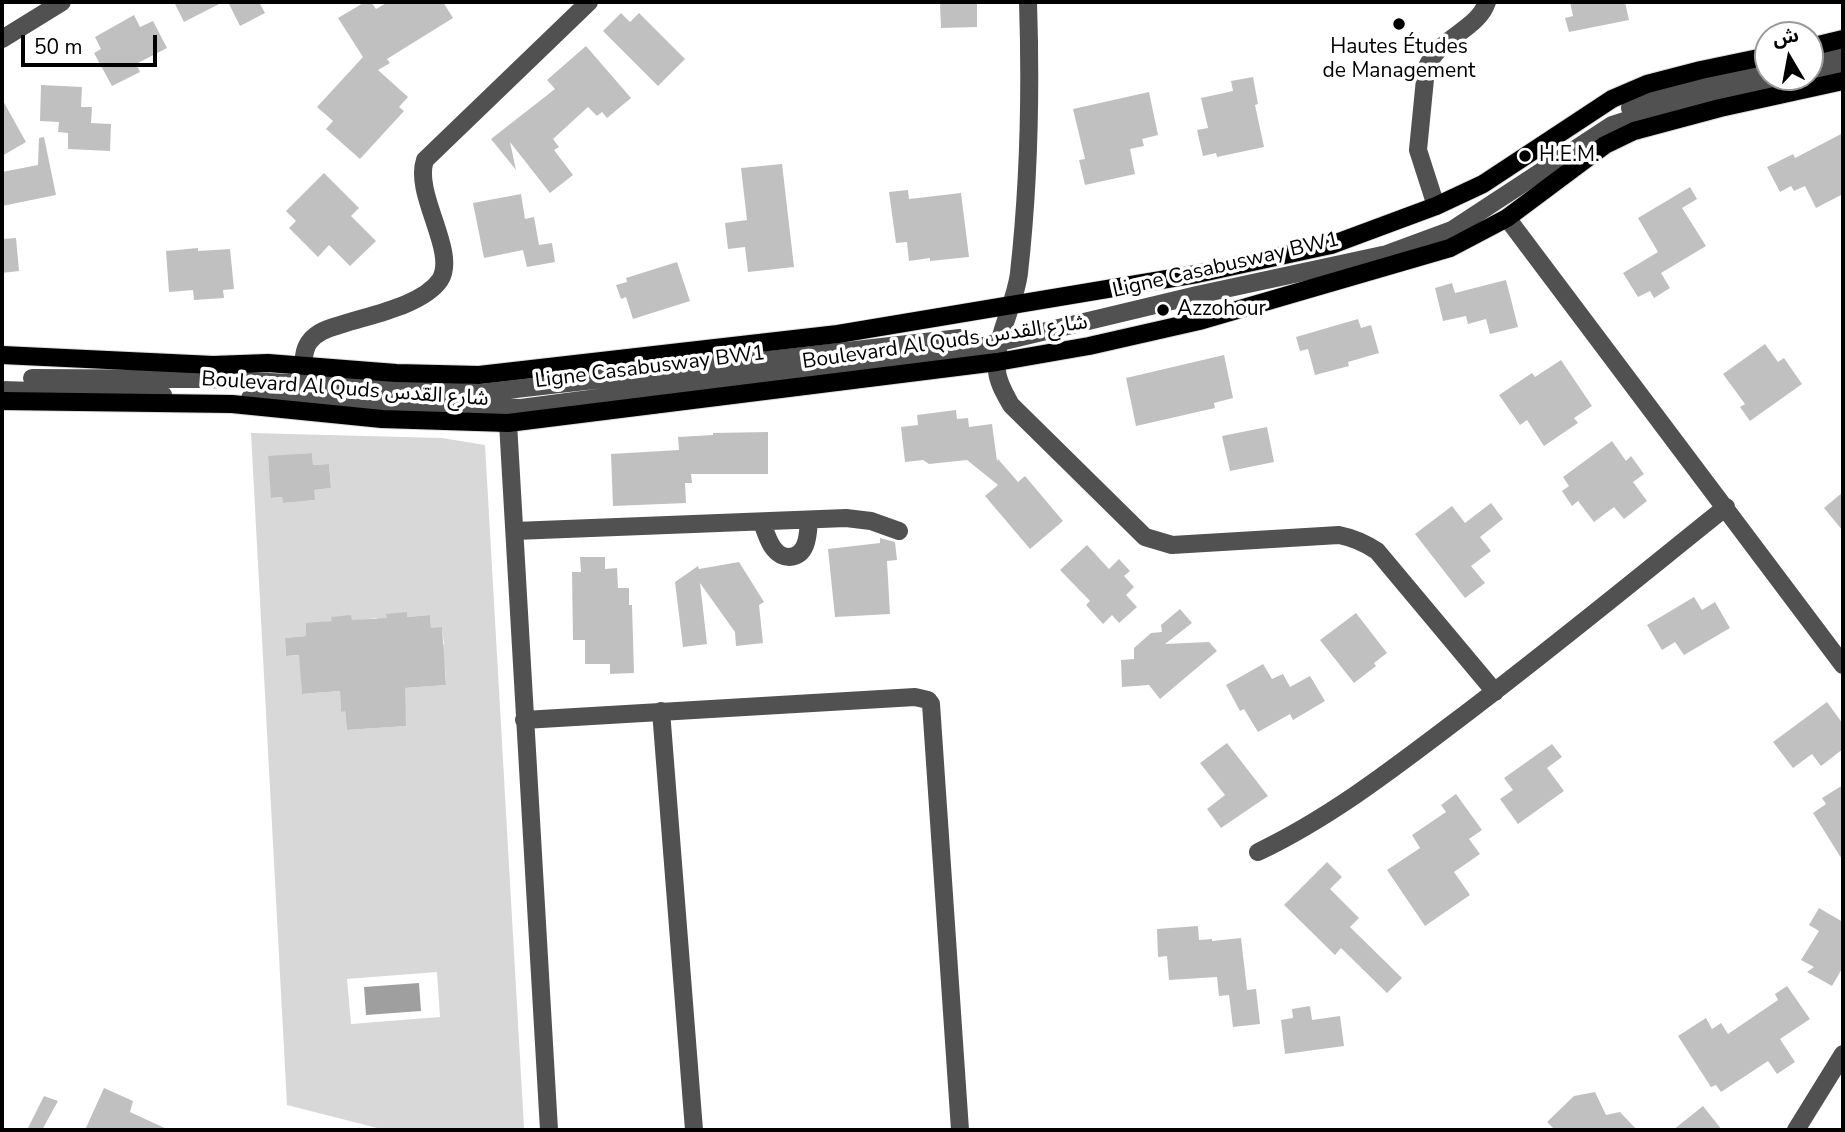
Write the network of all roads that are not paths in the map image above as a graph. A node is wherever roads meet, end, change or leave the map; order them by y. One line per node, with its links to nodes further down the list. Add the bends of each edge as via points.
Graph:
1 (62, 2): 5 (street)
2 (589, 2): 22 (street, via 425,160 424,187 443,256 439,281 418,299 318,333 306,347)
3 (1028, 2): 18 (street, via 1026,197 1019,275)
4 (1487, 2): 16 (street, via 1470,24 1437,48 1426,68 1418,150)
5 (2, 39)
6 (1843, 39): 7 (main road)
7 (1824, 44)
8 (1843, 53): 9 (street)
9 (1824, 58)
10 (1754, 59): 16 (main road, Boulevard Al Quds شارع القدس, via 1647,84 1612,99 1483,184)
11 (1843, 66): 12 (street)
12 (1824, 71)
13 (1754, 73): 19 (street, Ligne Casabusway BW1, via 1657,97 1604,119 1447,223 1374,246)
14 (1843, 80): 17 (main road, Boulevard Al Quds شارع القدس, via 1634,131 1582,162)
15 (1754, 87): 19 (street, Ligne Casabusway BW1, via 1612,125 1452,230 1387,254)
16 (1436, 206): 18 (main road, Boulevard Al Quds شارع القدس, via 1331,245 1197,274)
17 (1507, 218): 21 (main road, Boulevard Al Quds شارع القدس, via 1450,248 1319,288 1199,321); 27 (street)
18 (1010, 304): 19 (street); 22 (main road, Boulevard Al Quds شارع القدس, via 838,334 479,375)
19 (1001, 336): 21 (street); 23 (street, Ligne Casabusway BW1, via 481,393 211,379); 24 (street, Ligne Casabusway BW1, via 944,352 521,408)
20 (2, 355): 22 (main road, Boulevard Al Quds شارع القدس)
21 (997, 362): 26 (main road, Boulevard Al Quds شارع القدس); 33 (street, via 1001,387 1011,405 1145,537 1172,545 1352,537 1377,551)
22 (303, 366)
23 (2, 378)
24 (2, 390)
25 (2, 401): 26 (main road, Boulevard Al Quds شارع القدس, via 232,404 382,419)
26 (508, 423): 30 (street)
27 (1726, 507): 32 (street); 33 (street)
28 (809, 520): 29 (street); 29 (street, via 804,548 791,557 774,549); 31 (street, via 858,519)
29 (762, 523): 30 (street)
30 (515, 531): 35 (street)
31 (899, 531)
32 (1843, 665)
33 (1495, 692): 36 (street, via 1356,796)
34 (661, 712): 35 (street); 39 (street); 40 (street, via 915,697 928,700)
35 (524, 720): 38 (street)
36 (1258, 852)
37 (1843, 1054): 41 (street)
38 (550, 1130)
39 (694, 1130)
40 (960, 1130)
41 (1796, 1130)

